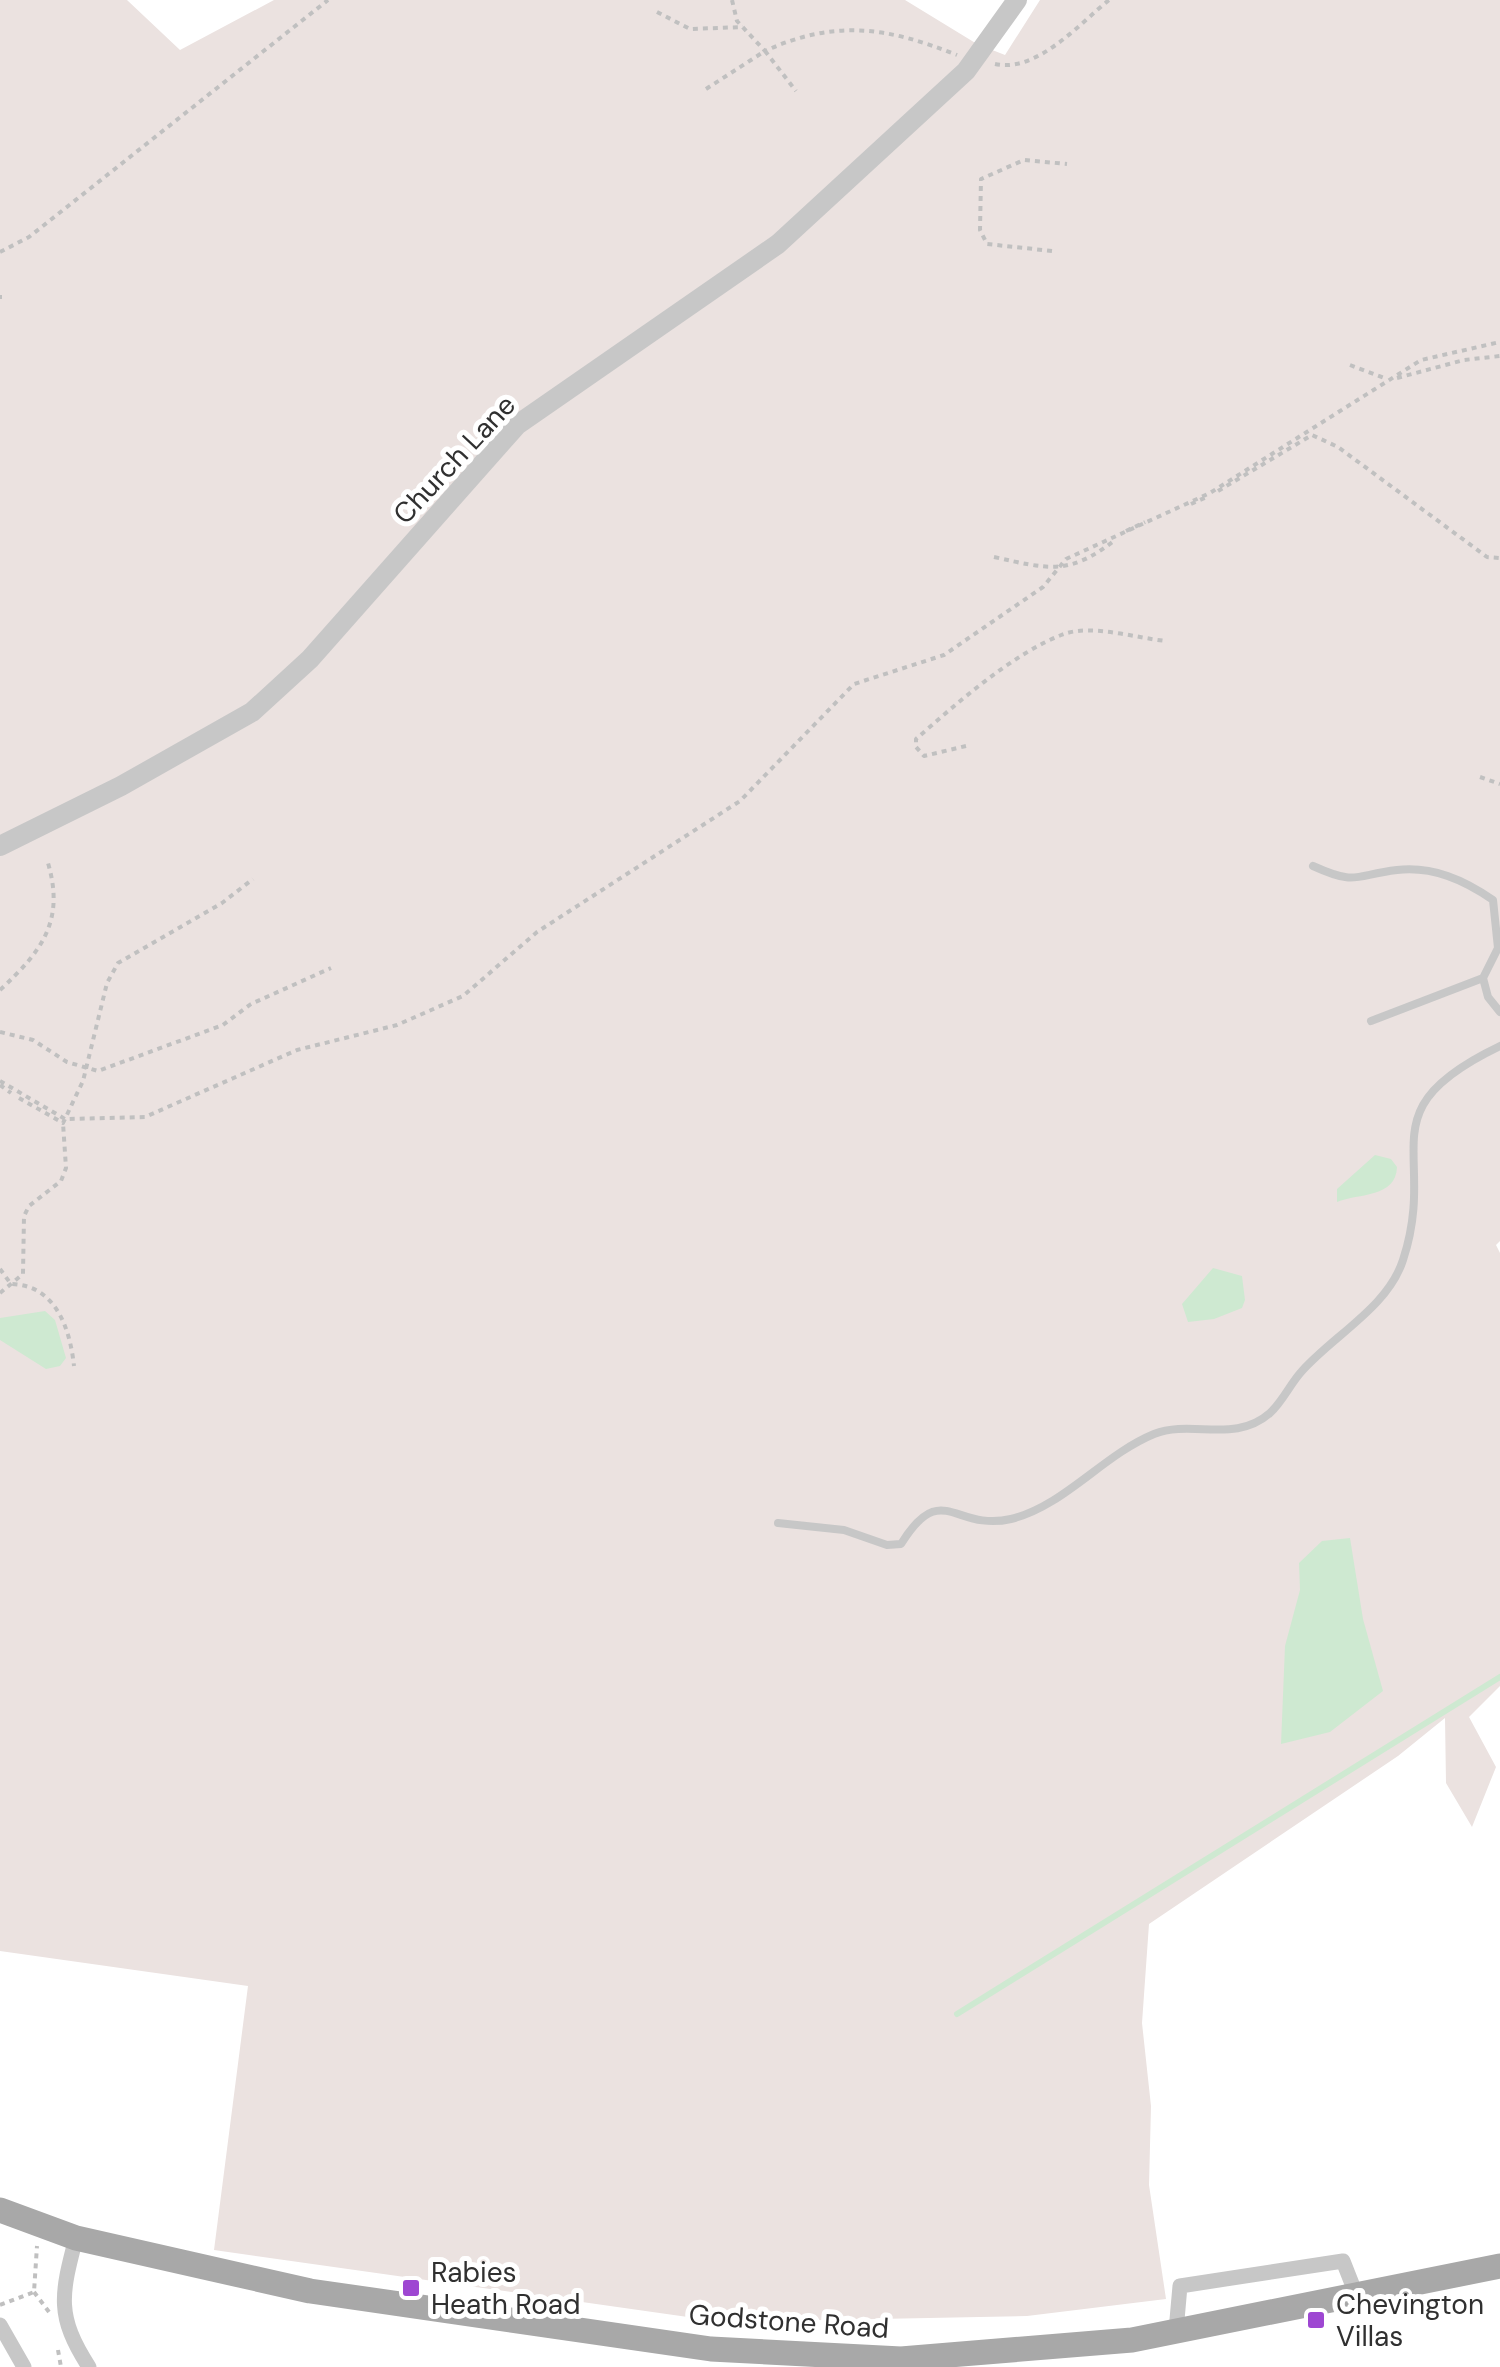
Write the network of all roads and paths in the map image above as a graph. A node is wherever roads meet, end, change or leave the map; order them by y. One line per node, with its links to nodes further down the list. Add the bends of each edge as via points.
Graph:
1 (328, 0): 13 (path, via 28,237)
2 (732, 0): 6 (path)
3 (1017, 0): 8 (street, Church Lane)
4 (1109, 0): 8 (path, via 1023,62 1005,66)
5 (658, 12): 6 (path, via 690,28)
6 (743, 28): 7 (path)
7 (766, 51): 8 (path, via 818,31 847,29 901,34); 9 (path); 10 (path)
8 (975, 59): 27 (street, Church Lane, via 778,244 517,425 310,660 252,712)
9 (706, 89)
10 (796, 92)
11 (1067, 164): 12 (path, via 1024,160 981,179 980,230 987,244)
12 (1052, 251)
13 (0, 252)
14 (1500, 342): 17 (path, via 1421,360)
15 (1500, 356): 17 (path)
16 (1350, 365): 17 (path)
17 (1389, 380): 18 (path)
18 (1166, 514): 19 (path); 21 (path, via 1201,501 1312,435 1338,447 1487,557)
19 (1119, 537): 22 (path); 22 (path, via 1081,564)
20 (994, 557): 22 (path)
21 (1500, 558)
22 (1059, 568): 40 (path, via 944,655 854,684 740,801 537,932 463,996 398,1025 297,1050 145,1118)
23 (1166, 641): 24 (path, via 1066,633 973,688 916,739 924,756)
24 (966, 746)
25 (1480, 776): 26 (path)
26 (1500, 784)
27 (0, 846)
28 (48, 863): 33 (path, via 58,908 52,925)
29 (1312, 866): 32 (lane, via 1352,880 1400,870 1474,886 1494,900 1498,924 1498,948)
30 (252, 879): 38 (path, via 118,962 106,983)
31 (331, 968): 38 (path, via 223,1024 112,1067)
32 (1484, 978): 34 (lane); 35 (lane)
33 (0, 990)
34 (1500, 1012)
35 (1371, 1020)
36 (0, 1032): 38 (path, via 34,1040)
37 (1500, 1046): 45 (lane, via 1468,1061 1426,1095 1414,1119 1403,1260 1387,1292 1300,1374 1268,1415 1244,1427 1156,1433 1013,1518 990,1522 932,1509 919,1515 901,1544)
38 (86, 1069): 40 (path)
39 (0, 1083): 40 (path)
40 (64, 1121): 42 (path, via 66,1168 50,1194 29,1206 23,1274)
41 (0, 1269): 42 (path)
42 (12, 1284): 43 (path); 44 (path, via 51,1300)
43 (0, 1293)
44 (74, 1366)
45 (778, 1523)
46 (0, 2210): 47 (main road, Godstone Road)
47 (38, 2226): 48 (main road, Godstone Road); 51 (path, via 34,2292)
48 (76, 2238): 53 (main road, Godstone Road, via 310,2291 711,2349 901,2360); 55 (street, via 62,2306 65,2328)
49 (1500, 2266): 50 (main road, Godstone Road)
50 (1356, 2294): 53 (main road, Godstone Road); 53 (street, via 1343,2261 1180,2286)
51 (0, 2305)
52 (0, 2325): 54 (street)
53 (1176, 2331)
54 (24, 2367)
55 (89, 2367)

